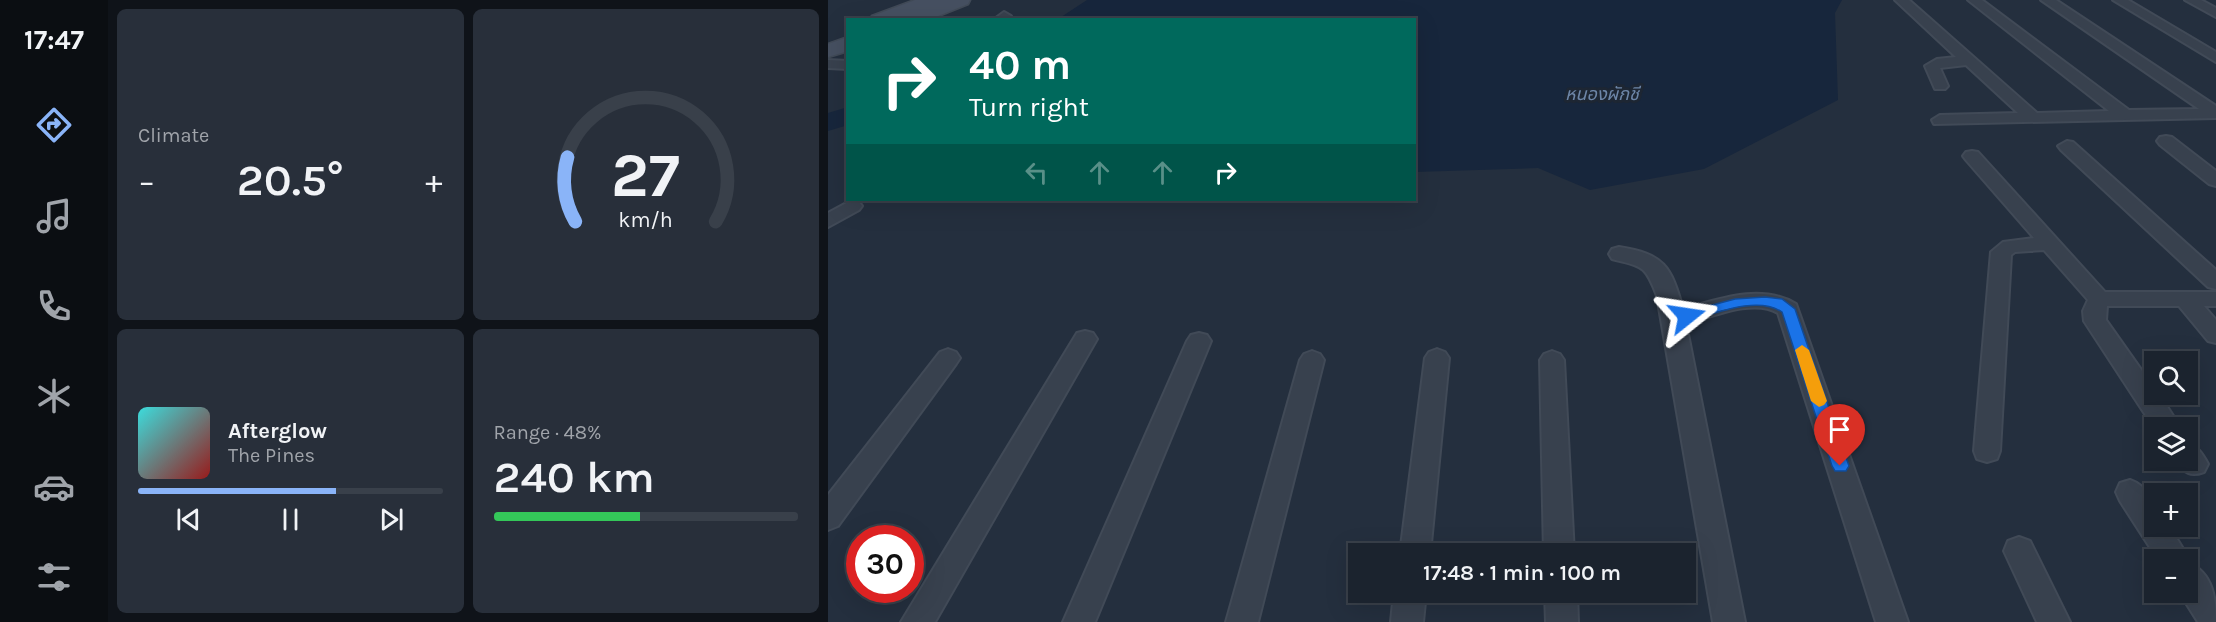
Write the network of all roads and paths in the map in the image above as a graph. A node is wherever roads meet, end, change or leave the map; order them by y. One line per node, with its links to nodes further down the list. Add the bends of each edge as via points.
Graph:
1 (932, 0): 9 (main road)
2 (961, 0): 10 (main road)
3 (1901, 0): 16 (street)
4 (1974, 0): 20 (street)
5 (2047, 0): 20 (street, via 2216,112)
6 (2119, 0): 15 (street)
7 (2191, 0): 8 (street)
8 (2216, 14)
9 (884, 18)
10 (915, 18)
11 (846, 32): 12 (main road)
12 (828, 38)
13 (846, 45): 14 (main road)
14 (828, 51)
15 (2216, 57)
16 (1968, 61): 19 (street, via 1932,66); 21 (street)
17 (828, 64): 18 (street)
18 (846, 65)
19 (1940, 86)
20 (2125, 115): 21 (street)
21 (2032, 117): 22 (street)
22 (1940, 120)
23 (2166, 141): 26 (street)
24 (2067, 146): 31 (street)
25 (1972, 156): 29 (street)
26 (2216, 180)
27 (852, 206): 28 (street)
28 (828, 221)
29 (2052, 243): 32 (street); 44 (street, via 2010,246 2001,252)
30 (1619, 254): 35 (street, via 1644,258 1655,266)
31 (2216, 282)
32 (2099, 299): 34 (street); 43 (street, via 2095,321)
33 (2216, 299): 34 (street)
34 (2186, 300): 36 (street)
35 (1673, 320): 60 (street); 61 (street, via 1735,304 1777,302 1788,309)
36 (2216, 335)
37 (1085, 339): 55 (street)
38 (1198, 341): 56 (street)
39 (948, 358): 46 (street)
40 (1437, 358): 47 (street)
41 (1312, 360): 57 (street)
42 (1552, 360): 48 (street)
43 (2160, 417)
44 (1988, 451)
45 (2130, 492): 49 (street)
46 (828, 517)
47 (1415, 543)
48 (1559, 543)
49 (2168, 549)
50 (2019, 551): 62 (street)
51 (2198, 594): 54 (street)
52 (1409, 603): 58 (street)
53 (1561, 603): 59 (street)
54 (2216, 621)
55 (917, 622)
56 (1079, 622)
57 (1242, 622)
58 (1407, 622)
59 (1562, 622)
60 (1729, 622)
61 (1892, 622)
62 (2054, 622)

